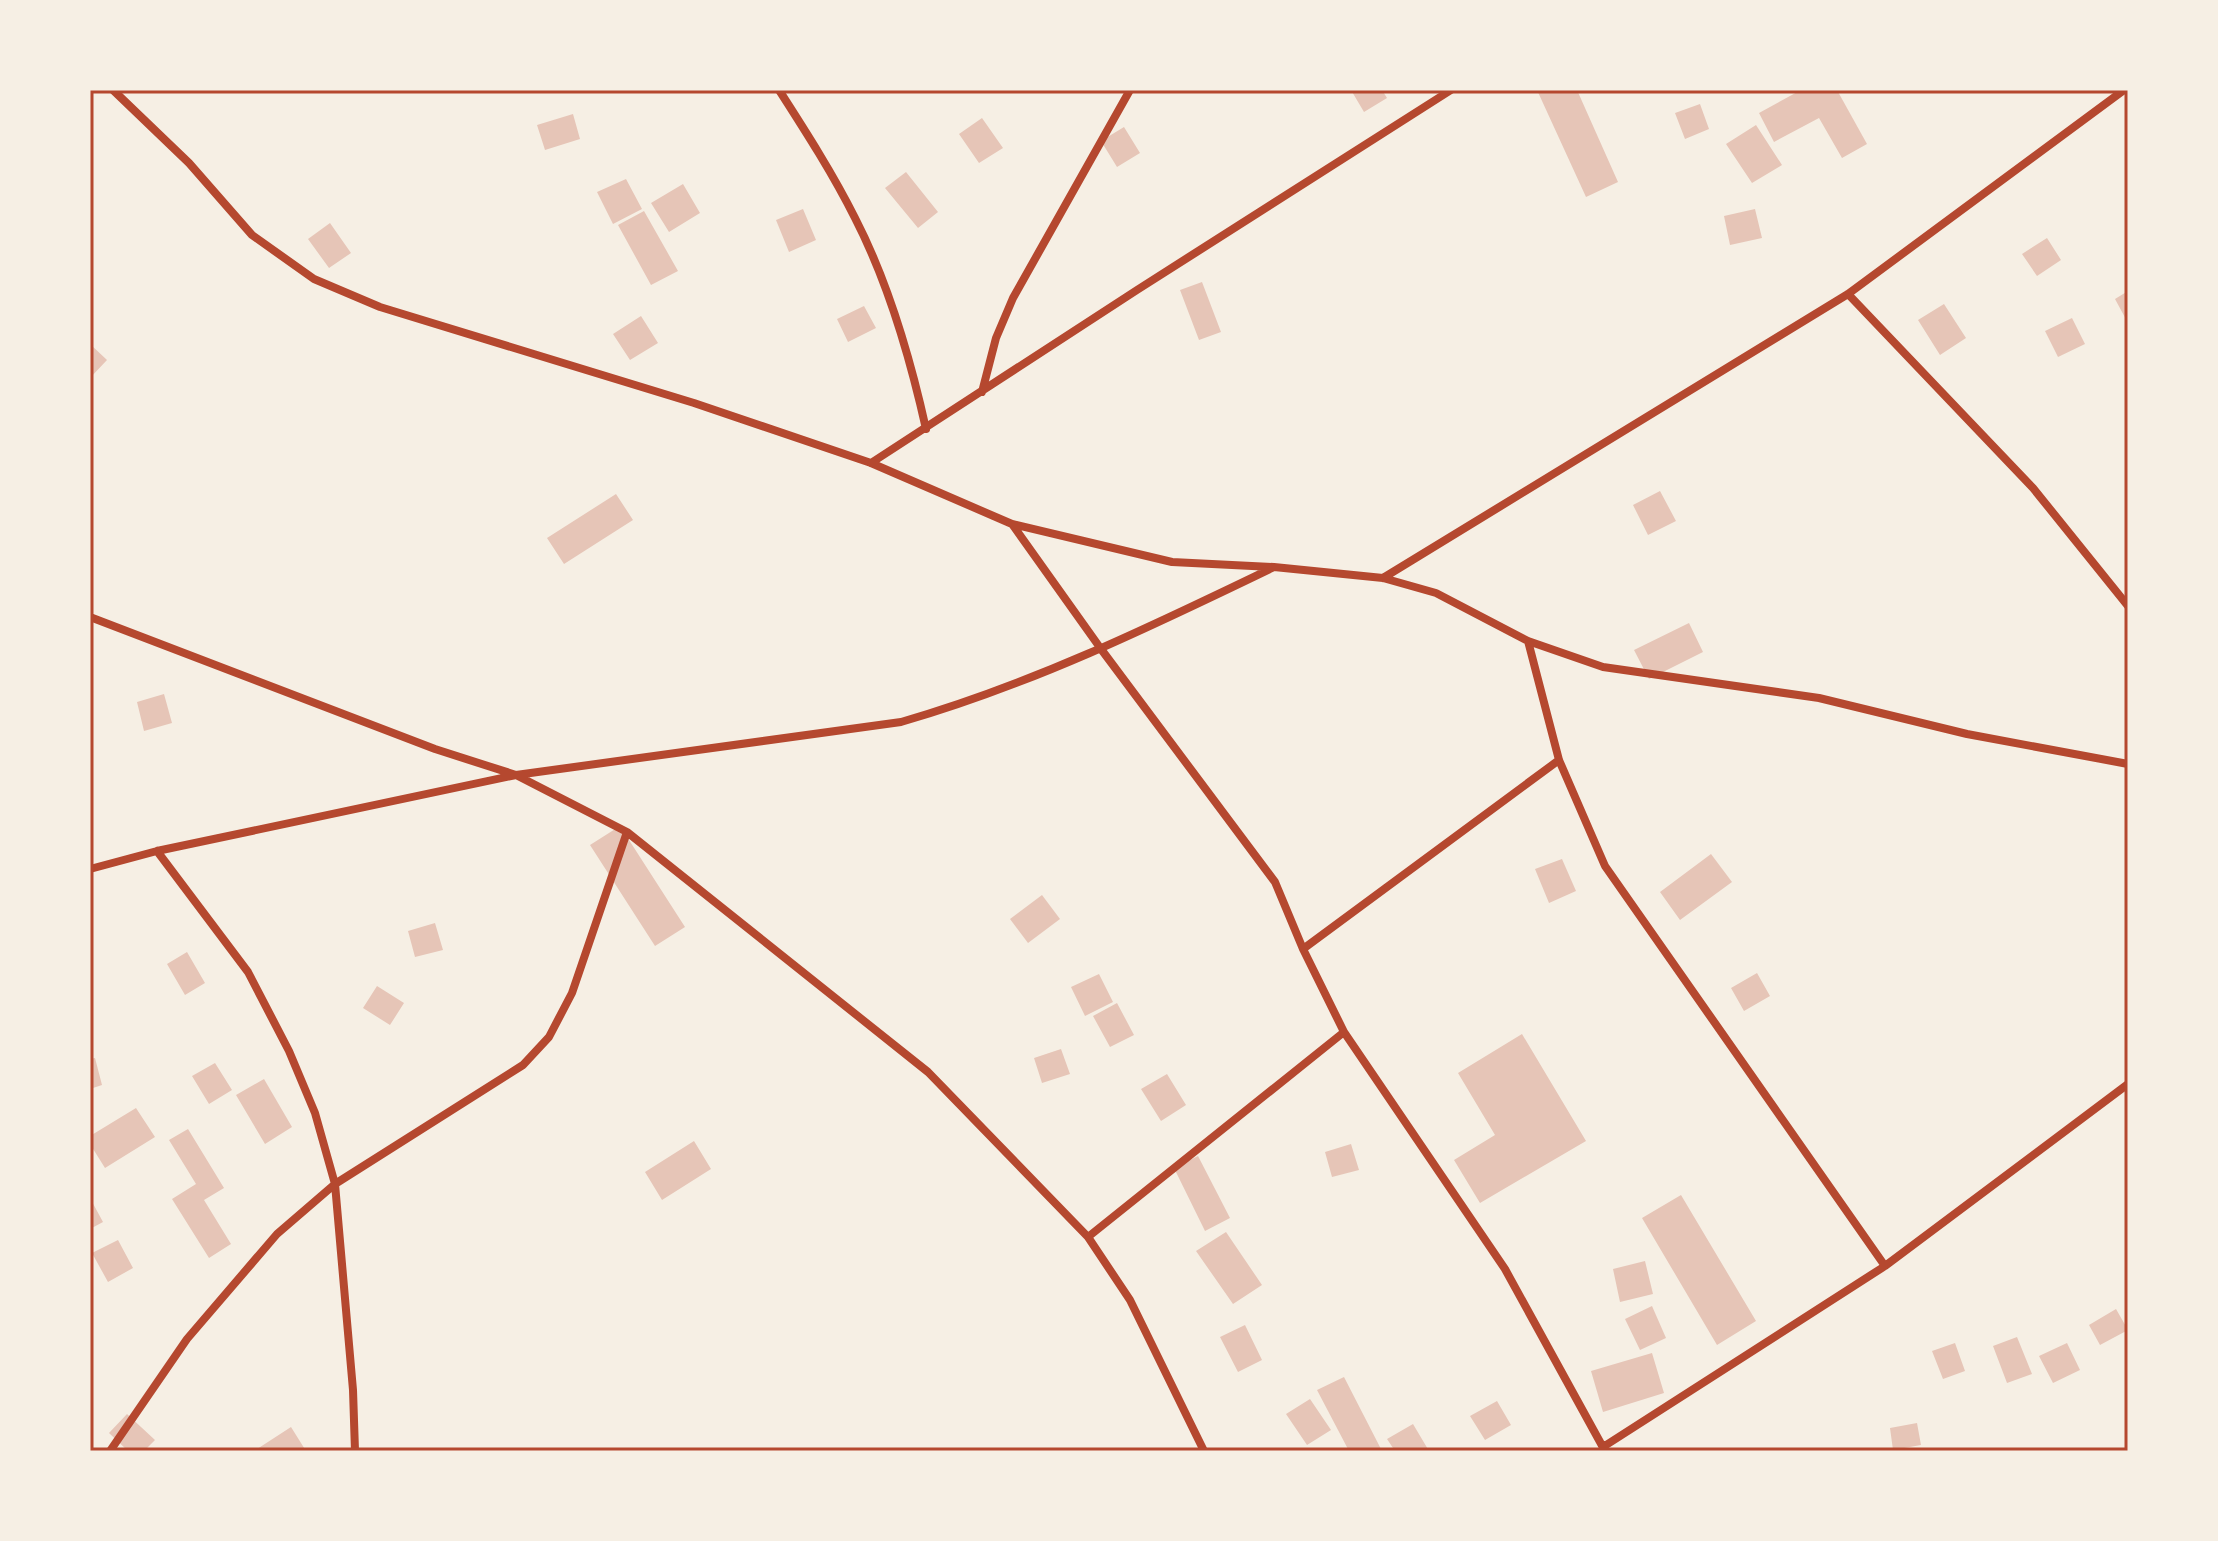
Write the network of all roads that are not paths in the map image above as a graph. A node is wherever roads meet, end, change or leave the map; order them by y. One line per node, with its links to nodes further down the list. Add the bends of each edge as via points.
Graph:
1 (113, 90): 9 (street, via 189,163 252,235 314,279 380,307)
2 (779, 90): 8 (street, via 856,219 892,304)
3 (1130, 90): 7 (street, via 1013,298)
4 (1451, 90): 7 (street)
5 (2124, 90): 6 (street)
6 (1848, 294): 12 (street); 13 (street, via 2033,488)
7 (982, 392): 8 (street)
8 (926, 429): 9 (street)
9 (871, 463): 10 (street)
10 (1012, 524): 11 (street, via 1172,562); 16 (street)
11 (1274, 567): 12 (street); 16 (street)
12 (1383, 578): 15 (street, via 1436,593)
13 (2128, 606)
14 (90, 617): 19 (street)
15 (1528, 641): 17 (street); 18 (street, via 1603,667 1819,698 1967,734)
16 (1101, 649): 19 (street, via 960,705 901,722); 23 (street, via 1275,882)
17 (1559, 760): 23 (street); 28 (street, via 1605,866)
18 (2128, 764)
19 (516, 775): 20 (street); 21 (street)
20 (627, 832): 26 (street, via 572,993 549,1037 523,1065); 27 (street, via 928,1072)
21 (157, 851): 22 (street); 26 (street, via 248,972 310,1100)
22 (90, 869)
23 (1303, 949): 24 (street)
24 (1344, 1032): 27 (street); 29 (street, via 1505,1269)
25 (2128, 1084): 28 (street)
26 (335, 1184): 30 (street, via 277,1234 187,1339); 31 (street)
27 (1088, 1237): 32 (street, via 1130,1300)
28 (1885, 1266): 29 (street)
29 (1604, 1449)
30 (110, 1451)
31 (355, 1451)
32 (1204, 1451)

